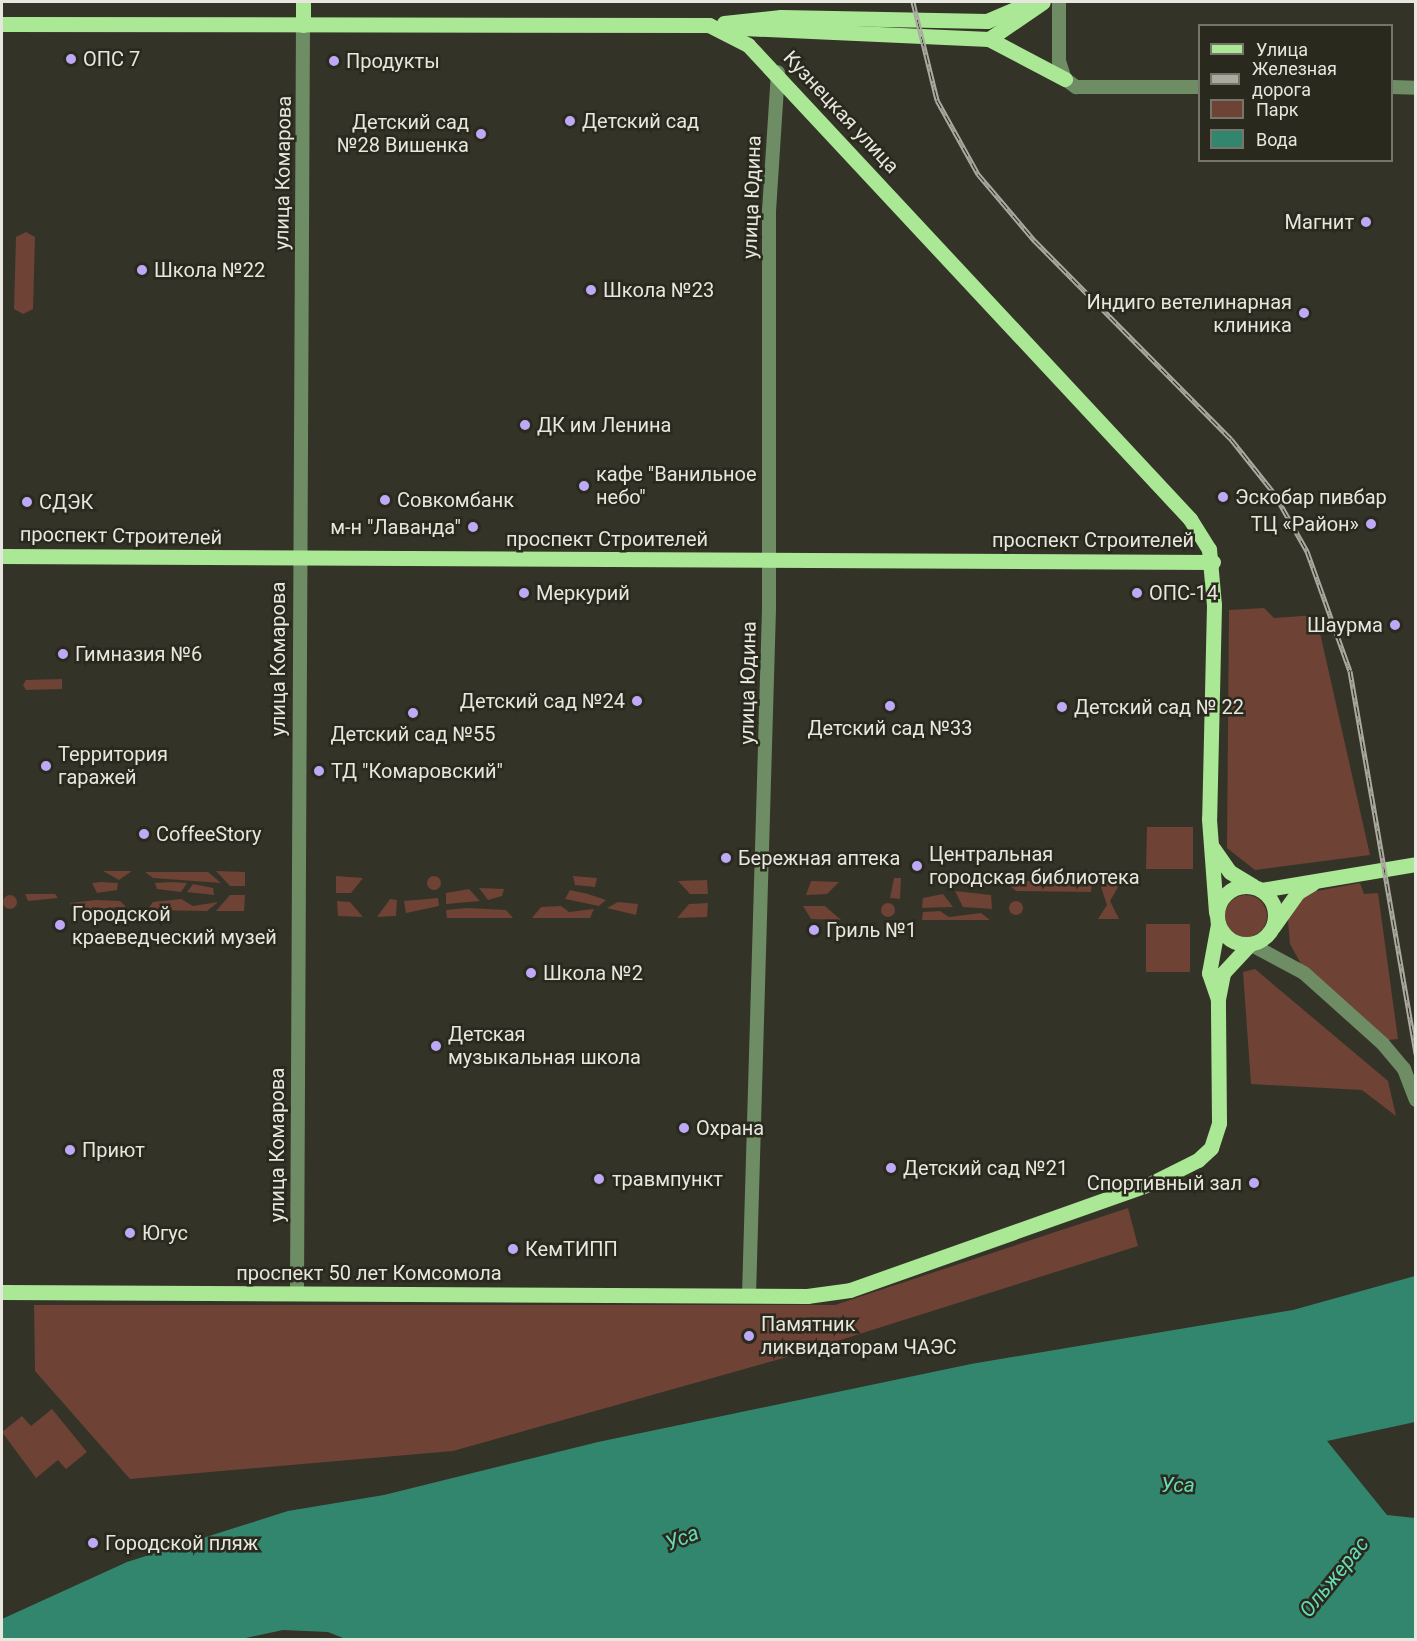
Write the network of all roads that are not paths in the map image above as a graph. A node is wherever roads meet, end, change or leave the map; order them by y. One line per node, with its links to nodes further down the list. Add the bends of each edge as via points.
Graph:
1 (303, 2): 6 (main road)
2 (1031, 2): 7 (main road, via 987,21 781,17)
3 (1043, 2): 9 (main road)
4 (1059, 2): 11 (street, via 1059,61)
5 (2, 24): 6 (main road, Кузнецкая улица)
6 (303, 25): 7 (main road, Кузнецкая улица); 16 (street, улица Комарова)
7 (709, 26): 8 (main road); 10 (main road, Кузнецкая улица, via 748,45)
8 (777, 31): 9 (main road); 10 (main road, via 767,43)
9 (989, 39): 11 (main road)
10 (776, 70): 17 (street, улица Юдина, via 769,211); 18 (main road, Кузнецкая улица, via 1190,519)
11 (1065, 79): 12 (street, via 1083,88)
12 (1198, 87)
13 (1393, 87): 14 (street)
14 (1416, 88)
15 (2, 556): 16 (main road, проспект Строителей)
16 (298, 559): 17 (main road, проспект Строителей); 29 (street, улица Комарова)
17 (769, 560): 18 (main road, проспект Строителей); 30 (street, улица Юдина)
18 (1213, 562): 19 (main road, Кузнецкая улица)
19 (1210, 840): 22 (main road, via 1230,872); 23 (main road, Кузнецкая улица)
20 (1416, 864): 21 (main road)
21 (1323, 877): 22 (main road); 24 (main road, via 1298,892)
22 (1258, 889): 23 (main road, via 1229,891); 24 (main road, via 1272,903)
23 (1217, 918): 25 (main road, via 1227,938); 26 (main road, via 1209,974)
24 (1271, 928): 25 (main road)
25 (1250, 944): 26 (main road, via 1223,973); 27 (street, via 1304,974 1383,1044 1404,1069)
26 (1218, 999): 30 (main road, проспект 50 лет Комсомола, via 1219,1123 1211,1148 1187,1168 850,1290)
27 (1416, 1100)
28 (2, 1292): 29 (main road, проспект 50 лет Комсомола)
29 (297, 1293): 30 (main road, проспект 50 лет Комсомола)
30 (749, 1295)

